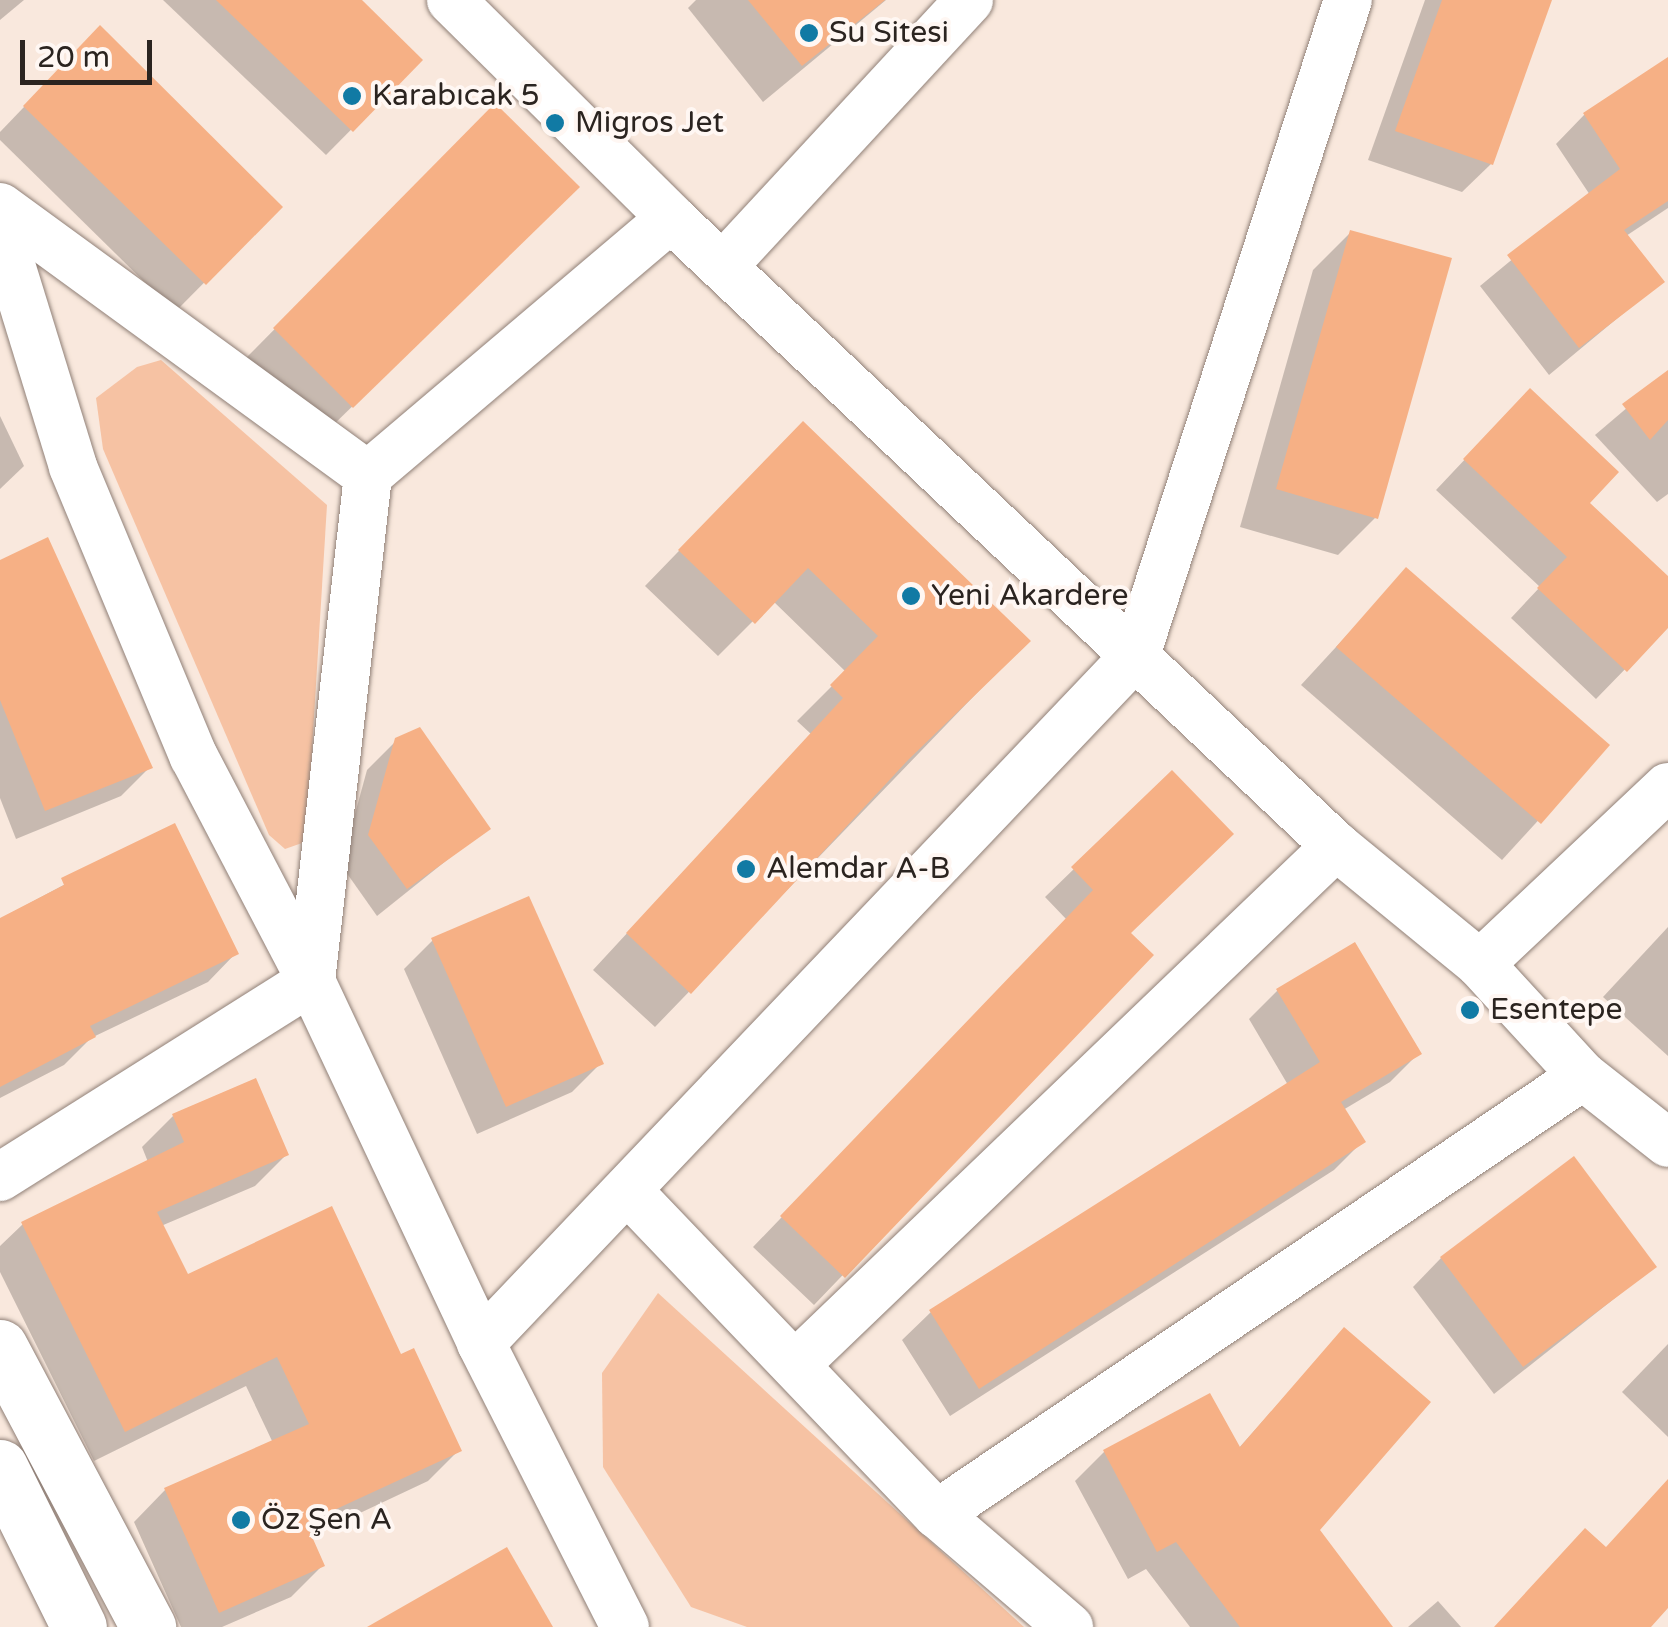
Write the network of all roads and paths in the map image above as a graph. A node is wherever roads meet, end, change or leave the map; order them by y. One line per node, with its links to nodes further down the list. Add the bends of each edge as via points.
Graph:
1 (451, 0): 5 (street)
2 (969, 0): 7 (street)
3 (1348, 0): 9 (street)
4 (0, 208): 8 (street)
5 (671, 218): 7 (street); 8 (street)
6 (0, 229): 13 (street, via 73,467 194,757)
7 (723, 266): 9 (street)
8 (368, 474): 13 (street)
9 (1136, 655): 11 (street); 17 (street)
10 (1668, 787): 12 (street)
11 (1336, 846): 12 (street); 20 (street)
12 (1480, 964): 14 (street)
13 (311, 981): 16 (street); 18 (street)
14 (1582, 1076): 15 (street); 22 (street)
15 (1668, 1143)
16 (0, 1177)
17 (628, 1191): 18 (street); 20 (street)
18 (481, 1344): 25 (street)
19 (0, 1347): 24 (main road)
20 (795, 1365): 22 (street)
21 (0, 1467): 23 (main road)
22 (937, 1514): 26 (street)
23 (78, 1627)
24 (148, 1627)
25 (625, 1627)
26 (1069, 1627)

